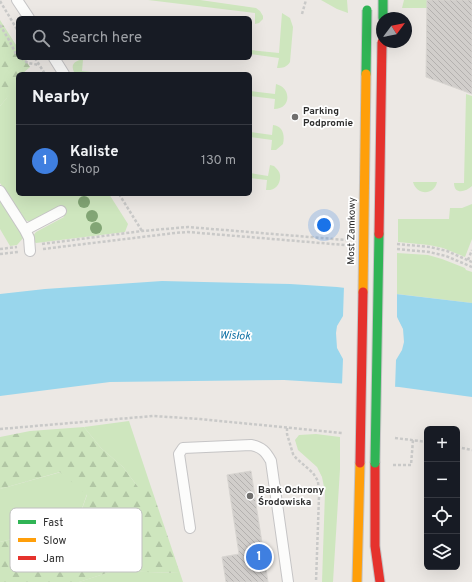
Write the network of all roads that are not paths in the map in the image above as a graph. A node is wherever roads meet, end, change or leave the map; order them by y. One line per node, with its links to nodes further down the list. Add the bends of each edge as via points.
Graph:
1 (17, 0): 5 (lane)
2 (367, 0): 15 (main road, Most Zamkowy, bridge)
3 (383, 0): 4 (main road)
4 (383, 12)
5 (28, 16)
6 (382, 48): 16 (main road, bridge, via 375,463 375,546)
7 (55, 60): 8 (lane)
8 (63, 72)
9 (0, 191): 11 (lane)
10 (61, 211): 11 (lane)
11 (25, 230): 12 (lane)
12 (30, 248)
13 (190, 528): 14 (lane, via 179,454 183,448 258,446 271,461)
14 (288, 582)
15 (357, 582)
16 (380, 582)

